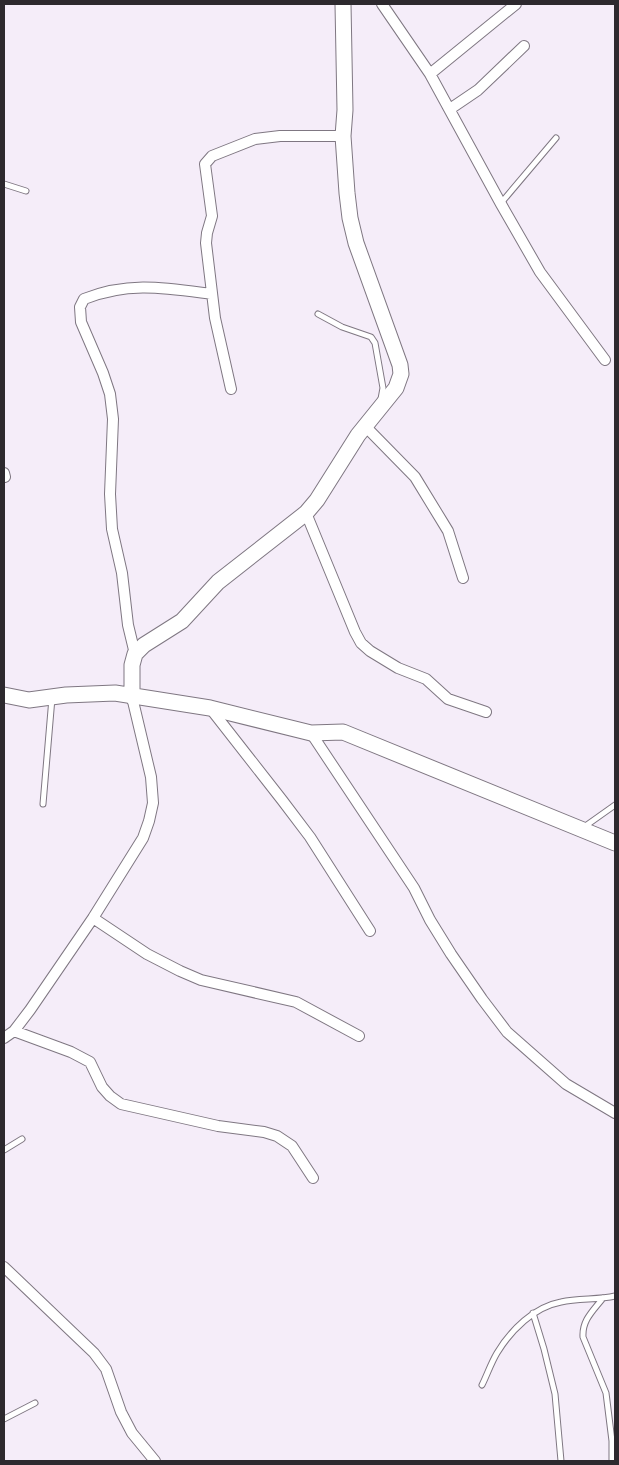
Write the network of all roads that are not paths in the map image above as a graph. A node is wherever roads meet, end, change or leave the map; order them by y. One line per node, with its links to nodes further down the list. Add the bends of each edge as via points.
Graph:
1 (344, 4): 7 (street)
2 (382, 4): 5 (street)
3 (516, 4): 5 (street)
4 (524, 46): 6 (street, via 478,90)
5 (430, 74): 6 (street)
6 (450, 109): 11 (street)
7 (343, 136): 12 (street, via 267,136 207,160 212,216 206,243); 16 (street, via 350,218 356,243 400,365 401,374 396,388)
8 (556, 138): 11 (lane)
9 (4, 184): 10 (lane)
10 (26, 192)
11 (501, 204): 14 (street, via 540,272)
12 (212, 294): 15 (street, via 218,337); 20 (street, via 165,287 113,290 84,299 80,307 81,322 110,394 113,419 112,529)
13 (318, 314): 16 (lane, via 371,337 375,343 383,388)
14 (605, 360)
15 (232, 389)
16 (379, 409): 17 (street)
17 (365, 426): 18 (street); 19 (street, via 415,477 448,531)
18 (306, 513): 20 (street, via 218,582 182,621); 25 (street, via 361,644 384,661 426,679 448,699)
19 (463, 578)
20 (135, 654): 23 (street)
21 (4, 695): 22 (street, via 29,700)
22 (52, 697): 23 (street, via 115,693); 27 (lane)
23 (132, 697): 24 (street); 31 (street, via 151,777 153,803 143,838)
24 (210, 708): 26 (street); 32 (street, via 310,837)
25 (486, 712)
26 (311, 733): 29 (street, via 343,732); 36 (street, via 414,888 451,954 506,1032 566,1084)
27 (43, 804)
28 (615, 805): 29 (lane)
29 (581, 829): 30 (street)
30 (615, 843)
31 (94, 918): 33 (street); 34 (street, via 147,954 180,971 201,980 296,1002)
32 (370, 931)
33 (14, 1031): 35 (street); 39 (street, via 90,1062 102,1087 121,1104 277,1136 292,1146)
34 (359, 1036)
35 (4, 1038)
36 (615, 1113)
37 (22, 1139): 38 (lane)
38 (4, 1150)
39 (314, 1178)
40 (4, 1267): 47 (street, via 94,1353 106,1369 132,1433)
41 (615, 1296): 42 (lane)
42 (603, 1298): 43 (lane, via 560,1302); 49 (lane, via 582,1327 606,1393)
43 (533, 1313): 44 (lane, via 497,1353); 48 (lane, via 555,1394)
44 (482, 1385)
45 (35, 1403): 46 (lane)
46 (4, 1419)
47 (155, 1461)
48 (561, 1461)
49 (612, 1461)

